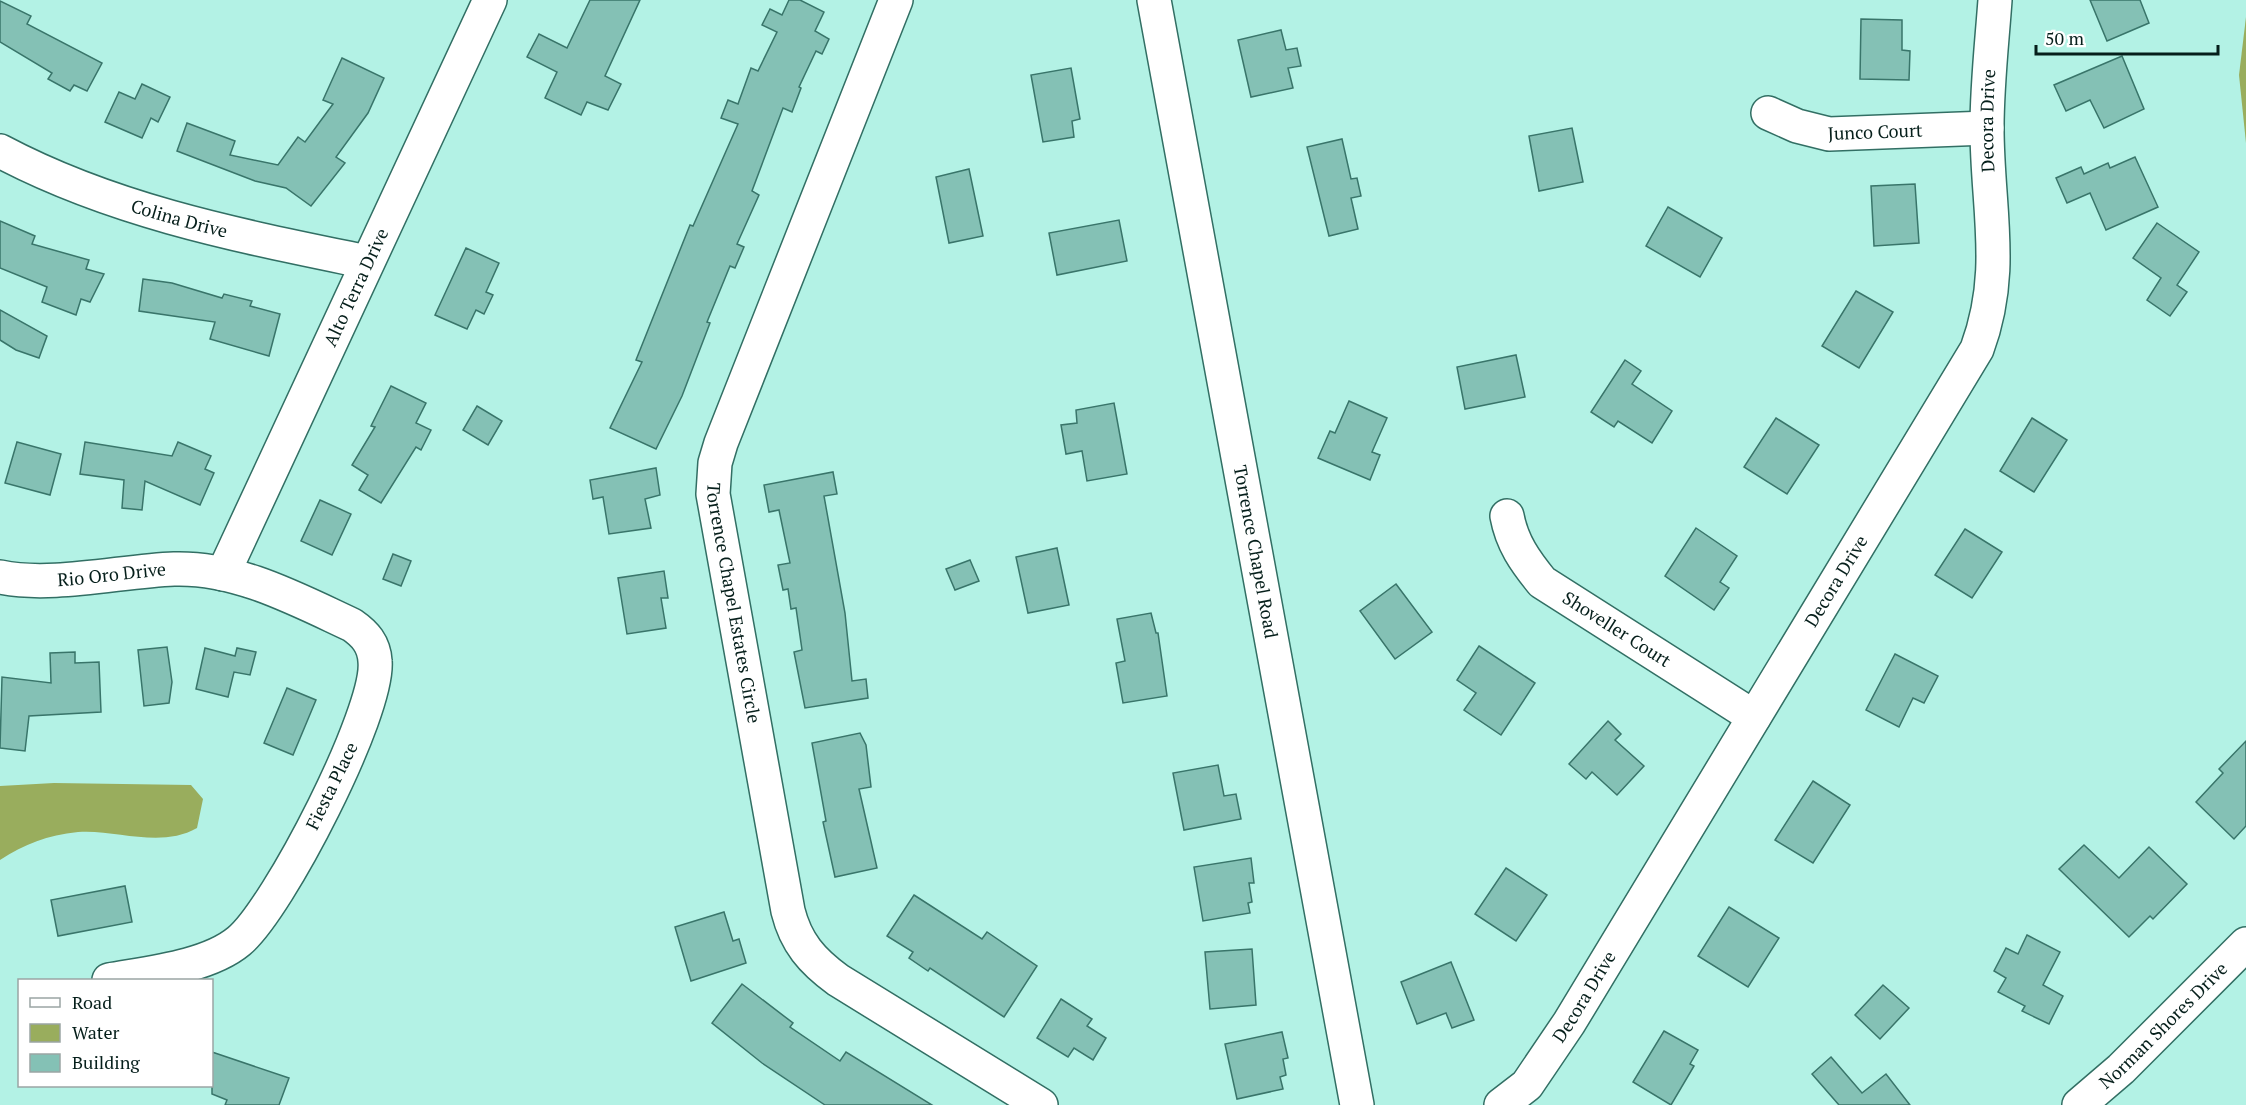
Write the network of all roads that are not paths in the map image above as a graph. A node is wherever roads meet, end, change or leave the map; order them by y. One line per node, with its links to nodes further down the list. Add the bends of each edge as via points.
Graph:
1 (490, 0): 8 (street, Alto Terra Drive)
2 (896, 0): 15 (street, Torrence Chapel Estates Circle, via 721,443 713,494 788,911 799,942 819,966 838,980)
3 (1154, 0): 16 (street, Torrence Chapel Road)
4 (1995, 0): 6 (street, Decora Drive)
5 (1768, 113): 6 (street, Junco Court, via 1829,134)
6 (1987, 128): 12 (street, Decora Drive, via 1995,267 1987,321 1977,349)
7 (0, 151): 8 (street, Colina Drive, via 71,186 145,211)
8 (367, 262): 10 (street, Alto Terra Drive)
9 (1507, 516): 12 (street, Shoveller Court, via 1510,534 1522,557 1542,582)
10 (223, 574): 11 (street, Rio Oro Drive, via 174,569 37,580); 14 (street, Fiesta Place, via 248,580 365,634 372,645 375,681 363,722 339,774 256,925 229,949 207,958)
11 (0, 577)
12 (1754, 717): 17 (street, Decora Drive, via 1569,1023 1527,1085)
13 (2246, 944): 18 (street, Norman Shores Drive, via 2121,1069)
14 (118, 979)
15 (1041, 1105)
16 (1357, 1105)
17 (1501, 1105)
18 (2079, 1105)

